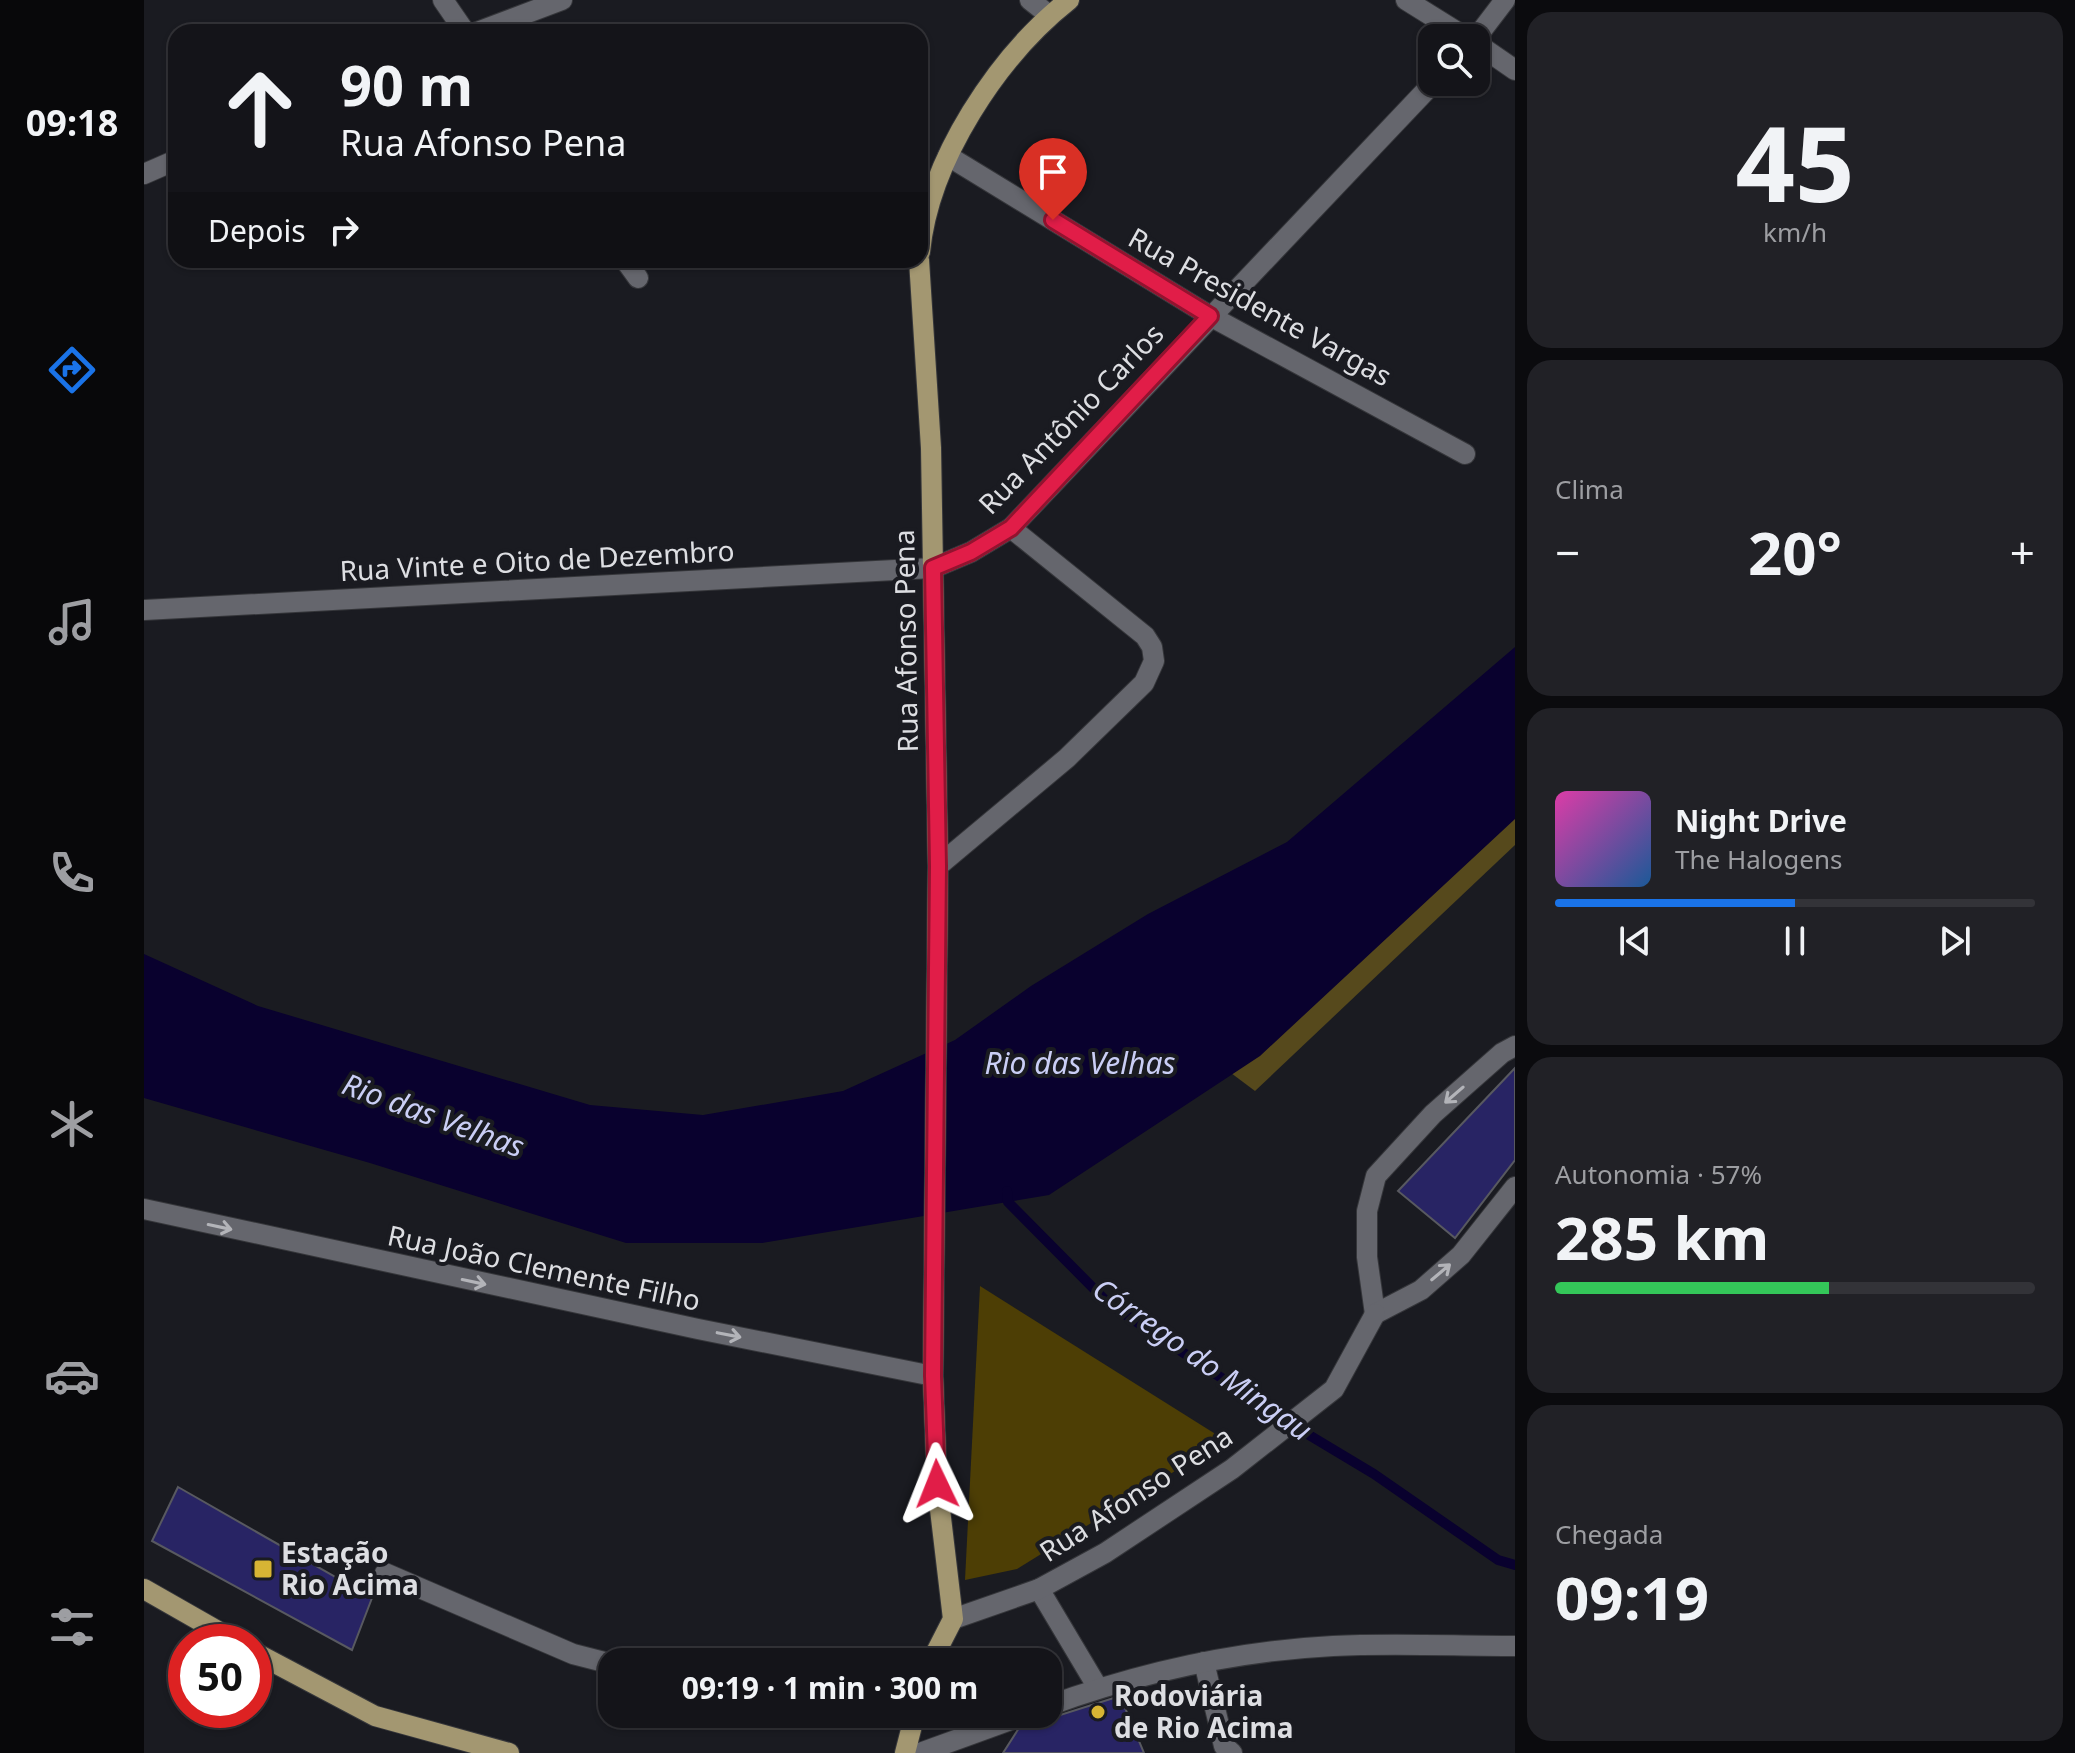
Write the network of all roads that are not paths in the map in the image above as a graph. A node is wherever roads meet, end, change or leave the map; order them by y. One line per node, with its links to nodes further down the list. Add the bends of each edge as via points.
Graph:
1 (443, 0): 8 (street)
2 (562, 0): 9 (street)
3 (1030, 0): 7 (street)
4 (1069, 0): 7 (main road)
5 (1406, 0): 10 (street)
6 (1505, 0): 11 (street)
7 (1049, 15): 15 (main road, via 1001,67)
8 (460, 24)
9 (498, 24)
10 (1445, 24)
11 (1488, 24)
12 (1490, 51): 13 (street)
13 (1515, 70)
14 (1421, 96): 22 (street, Rua Antônio Carlos)
15 (948, 156): 18 (main road); 22 (street, Rua Presidente Vargas)
16 (168, 164): 17 (street)
17 (144, 174)
18 (928, 215)
19 (631, 268): 21 (street)
20 (920, 268): 25 (main road, Rua Afonso Pena)
21 (638, 278)
22 (1210, 316): 23 (street, Rua Presidente Vargas); 24 (street, Rua Antônio Carlos)
23 (1465, 454)
24 (1011, 528): 25 (street, Rua Antônio Carlos); 27 (street, via 1145,636 1154,661 1144,683 1067,758)
25 (933, 568): 26 (street, Rua Vinte e Oito de Dezembro); 27 (main road, Rua Afonso Pena)
26 (144, 610)
27 (938, 866): 32 (main road, Rua Afonso Pena)
28 (1515, 1046): 31 (street, one-way to 31, via 1433,1114 1376,1176 1367,1211)
29 (1515, 1187): 31 (street, one-way to 29, via 1421,1290 1461,1255)
30 (144, 1209): 32 (street, Rua João Clemente Filho, one-way to 32)
31 (1375, 1314): 35 (street, Rua Afonso Pena, via 1334,1389 1162,1518)
32 (933, 1376): 36 (main road, Rua Afonso Pena, via 937,1484)
33 (385, 1573): 40 (street)
34 (144, 1589): 37 (main road)
35 (1039, 1589): 36 (street, Rua Afonso Pena); 43 (street)
36 (953, 1619): 39 (main road)
37 (205, 1624)
38 (1515, 1646): 42 (street, via 1332,1646)
39 (936, 1648)
40 (598, 1660)
41 (272, 1662): 47 (main road, via 375,1716)
42 (1204, 1662): 43 (street); 50 (street, via 1224,1746)
43 (1098, 1688): 44 (street)
44 (1062, 1701)
45 (911, 1728): 48 (main road)
46 (989, 1728): 49 (street)
47 (509, 1753)
48 (905, 1753)
49 (920, 1753)
50 (1232, 1753)

